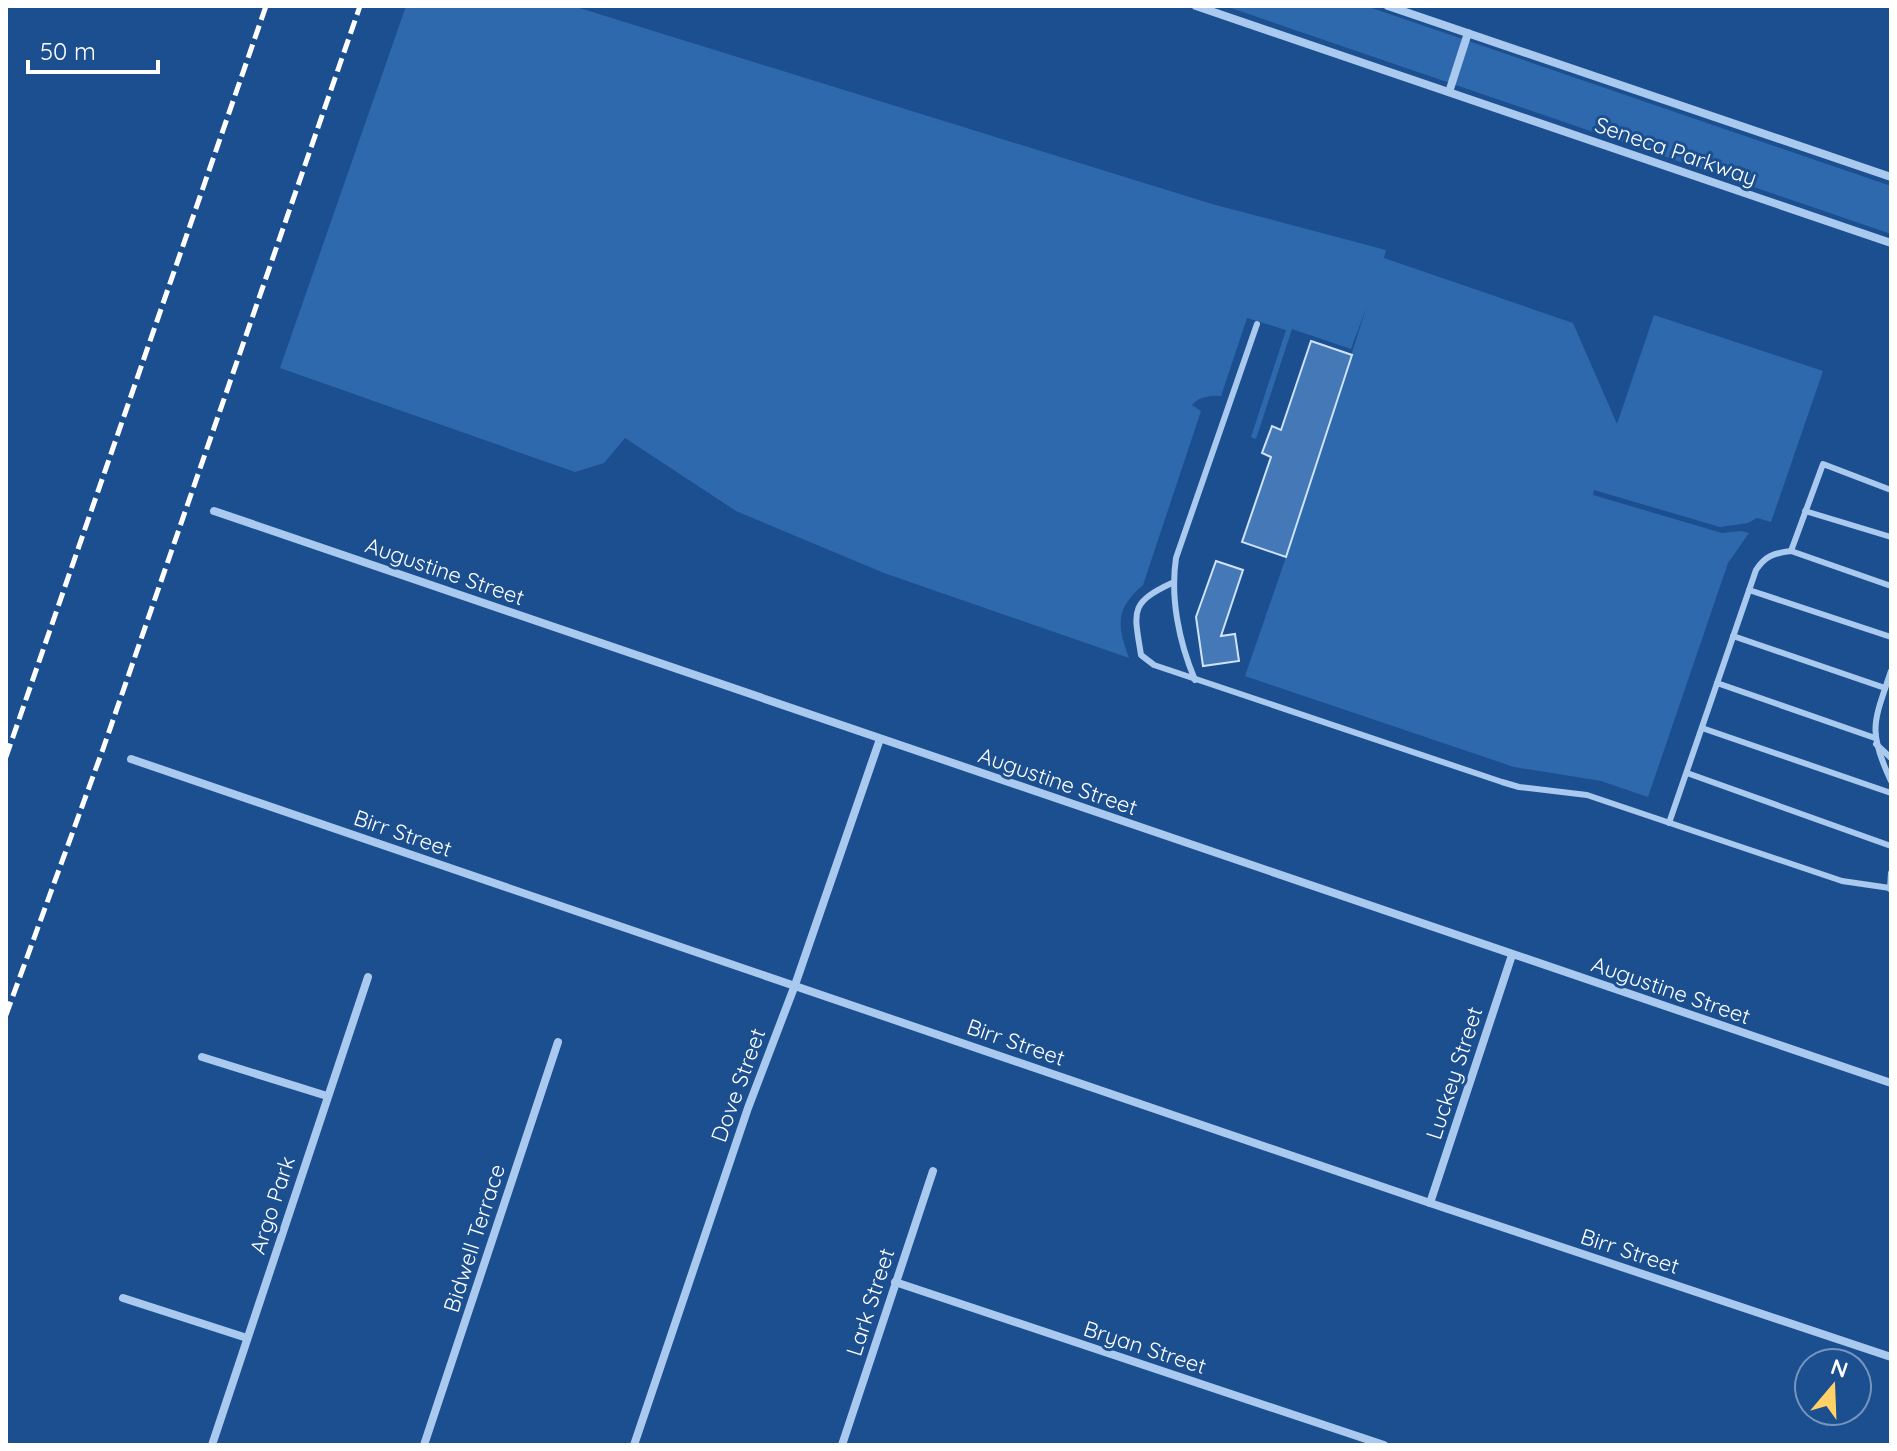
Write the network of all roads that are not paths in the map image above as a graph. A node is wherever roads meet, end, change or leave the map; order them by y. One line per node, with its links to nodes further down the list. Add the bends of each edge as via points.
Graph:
1 (1196, 6): 4 (street, Seneca Parkway)
2 (1388, 6): 3 (street, Seneca Parkway)
3 (1468, 33): 4 (street); 5 (street, Seneca Parkway)
4 (1449, 92): 6 (street, Seneca Parkway)
5 (1891, 177)
6 (1891, 243)
7 (1257, 324): 13 (lane)
8 (1891, 490): 10 (lane, via 1823,464)
9 (214, 511): 23 (street, Augustine Street)
10 (1805, 511): 11 (lane); 12 (lane)
11 (1891, 537)
12 (1791, 551): 14 (lane); 15 (lane, via 1763,560)
13 (1172, 583): 19 (lane); 19 (lane, via 1140,602 1136,614 1141,655)
14 (1891, 586)
15 (1749, 590): 16 (lane); 17 (lane)
16 (1733, 636): 20 (lane); 21 (lane)
17 (1891, 637)
18 (1891, 671): 21 (lane)
19 (1195, 680): 30 (lane, via 1511,785 1587,795)
20 (1717, 683): 22 (lane); 24 (lane)
21 (1885, 688): 24 (lane)
22 (1702, 728): 27 (lane); 29 (lane)
23 (880, 739): 34 (street, Augustine Street); 36 (street, Dove Street)
24 (1875, 741): 25 (lane); 28 (lane)
25 (1891, 758)
26 (131, 759): 36 (street, Birr Street)
27 (1687, 773): 30 (lane); 31 (lane)
28 (1891, 781)
29 (1891, 793)
30 (1669, 823): 33 (lane, via 1842,881)
31 (1891, 846)
32 (1891, 873): 33 (lane)
33 (1890, 890)
34 (1512, 955): 39 (street, Augustine Street); 42 (street, Luckey Street)
35 (368, 977): 40 (street, Argo Park)
36 (795, 985): 42 (street, Birr Street); 49 (street, Dove Street)
37 (558, 1042): 48 (street, Bidwell Terrace)
38 (202, 1057): 40 (street)
39 (1891, 1083)
40 (327, 1096): 45 (street, Argo Park)
41 (933, 1171): 43 (street, Lark Street)
42 (1430, 1203): 46 (street, Birr Street)
43 (895, 1282): 50 (street, Lark Street); 51 (street, Bryan Street)
44 (123, 1298): 45 (street)
45 (247, 1338): 47 (street, Argo Park)
46 (1891, 1357)
47 (212, 1445)
48 (424, 1445)
49 (634, 1445)
50 (842, 1445)
51 (1384, 1445)

